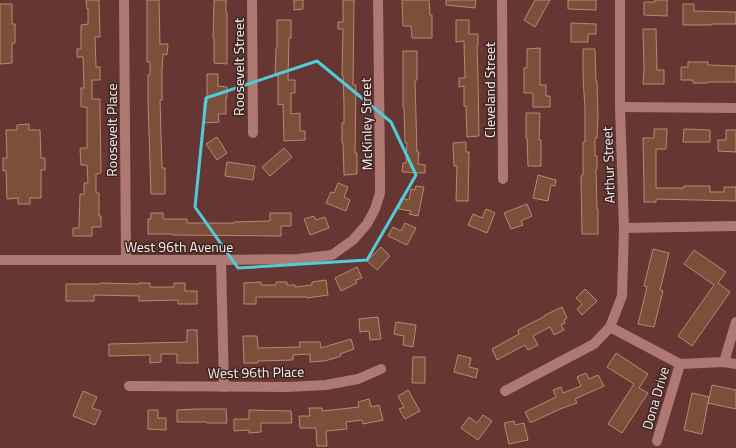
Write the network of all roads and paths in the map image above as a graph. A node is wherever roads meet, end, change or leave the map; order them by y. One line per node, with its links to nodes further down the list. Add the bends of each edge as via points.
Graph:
1 (124, 0): 14 (street, Roosevelt Place)
2 (252, 0): 8 (street, Roosevelt Street)
3 (378, 0): 12 (street, McKinley Street, via 380,193 367,224)
4 (502, 0): 9 (street, Cleveland Street)
5 (620, 0): 6 (street, Arthur Street)
6 (620, 107): 7 (street); 11 (street, Arthur Street)
7 (736, 108)
8 (253, 133)
9 (503, 179)
10 (736, 226): 11 (street)
11 (624, 228): 17 (street, Arthur Street, via 622,296)
12 (353, 240): 15 (street, West 96th Avenue, via 332,254 298,259)
13 (0, 260): 14 (street, West 96th Avenue)
14 (126, 260): 15 (street, West 96th Avenue)
15 (221, 260): 23 (street)
16 (736, 322): 18 (street)
17 (610, 327): 19 (street); 24 (street, via 594,344)
18 (724, 362): 19 (street); 20 (street)
19 (680, 364): 25 (street, Dona Drive)
20 (736, 364)
21 (381, 370): 23 (street, West 96th Place, via 358,379 326,385)
22 (129, 386): 23 (street, West 96th Place)
23 (224, 387)
24 (505, 392)
25 (658, 441)

